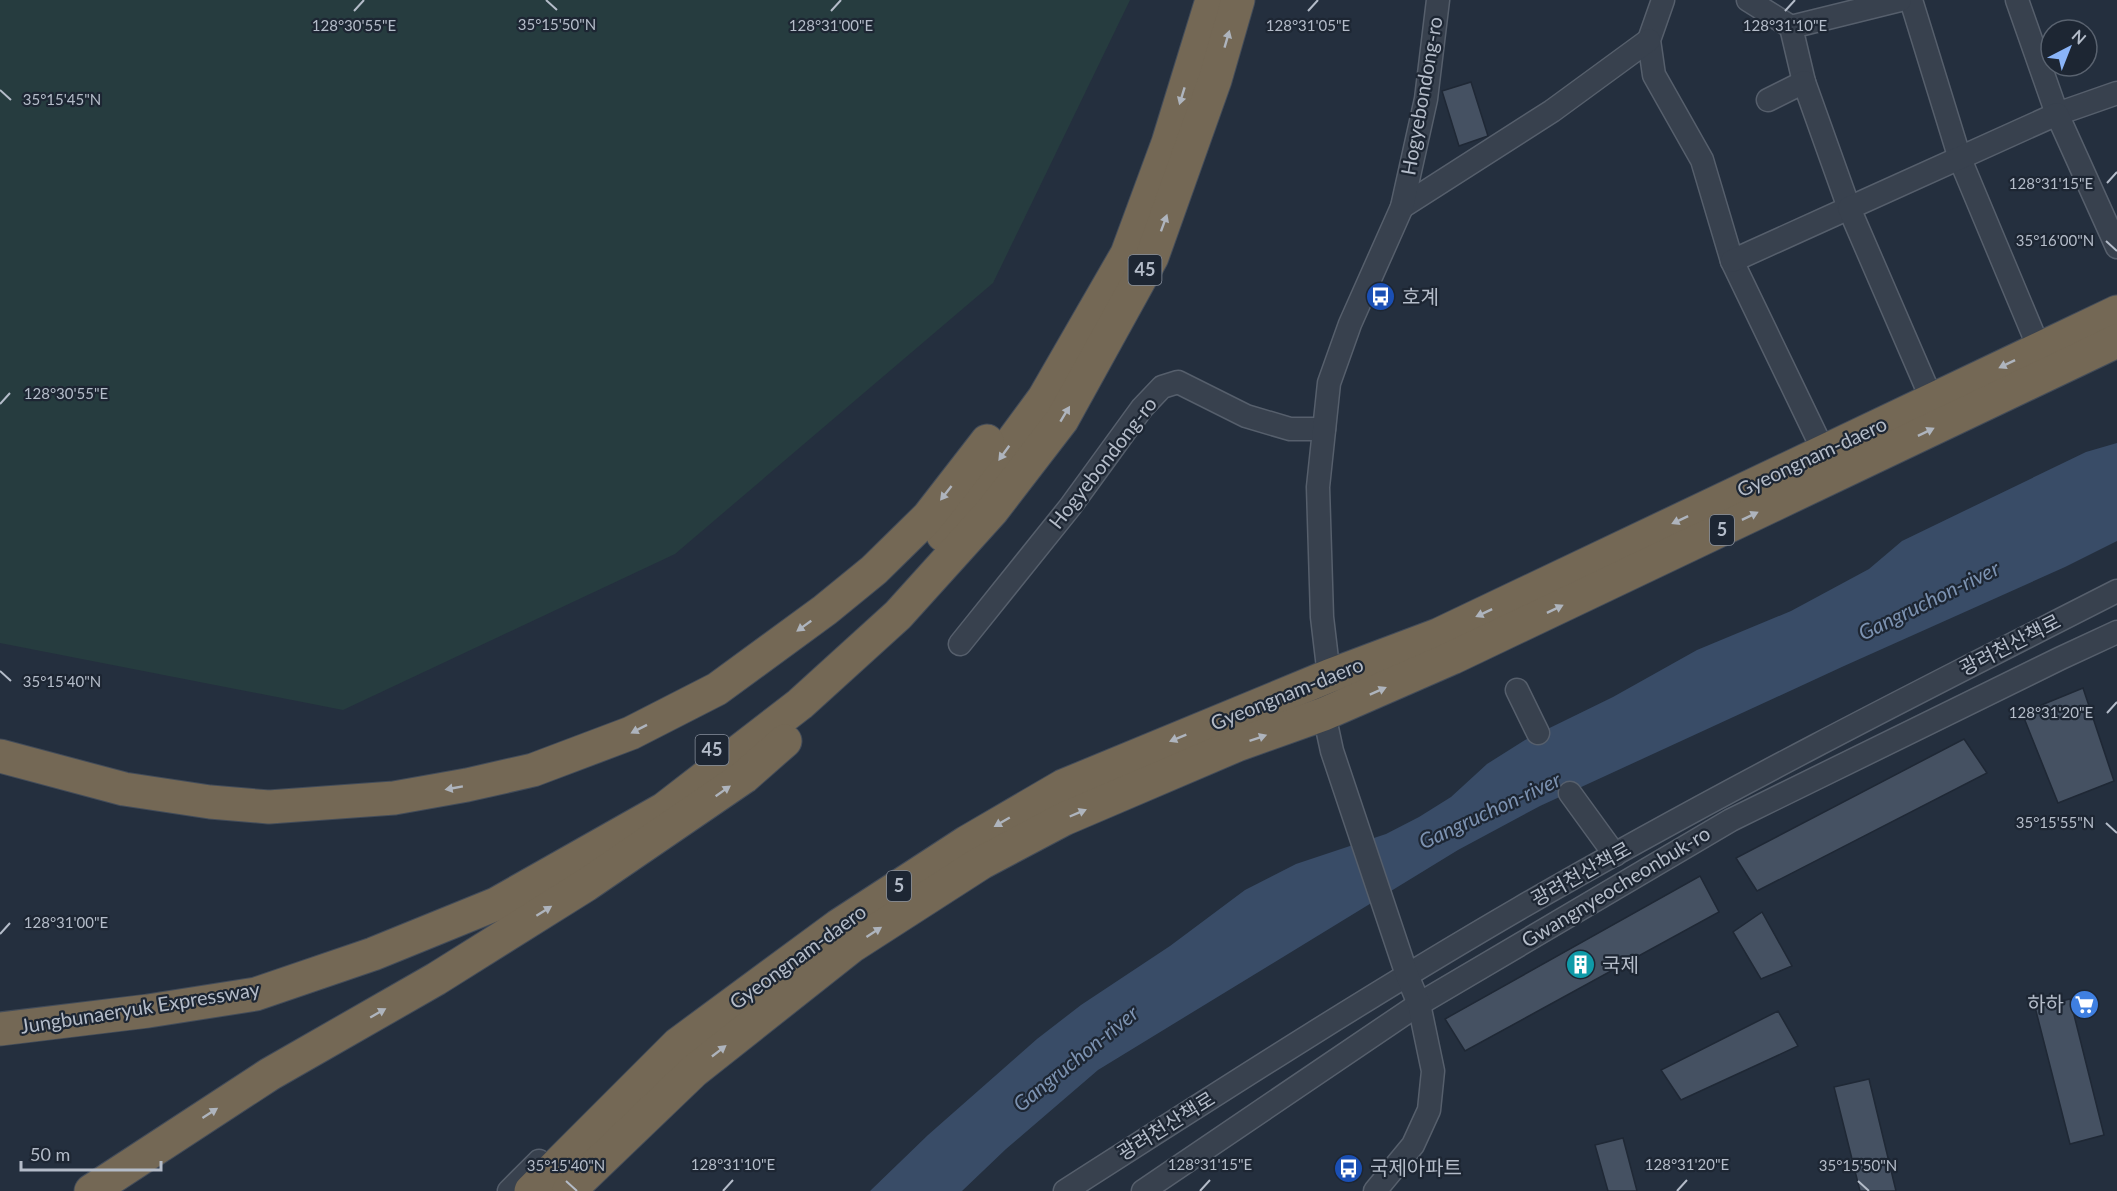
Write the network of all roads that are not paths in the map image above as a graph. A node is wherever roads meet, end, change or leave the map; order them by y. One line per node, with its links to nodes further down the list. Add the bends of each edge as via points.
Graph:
1 (1212, 0): 15 (highway, Jungbunaeryuk Expressway / 45, one-way to 15)
2 (1238, 0): 27 (highway, Jungbunaeryuk Expressway / 45, one-way to 2, via 1062,420 1152,257 1215,80)
3 (1438, 0): 17 (street, Hogyebondong-ro, via 1426,99)
4 (1663, 0): 10 (street)
5 (1748, 0): 9 (street)
6 (1900, 0): 9 (street)
7 (1911, 0): 16 (street)
8 (2017, 0): 14 (street)
9 (1791, 27): 11 (street)
10 (1649, 40): 17 (street, via 1552,111); 20 (street, via 1654,75 1702,160)
11 (1804, 82): 13 (street); 18 (street)
12 (2117, 93): 14 (street)
13 (1768, 100)
14 (2057, 114): 16 (street); 19 (street)
15 (1168, 143): 35 (highway, one-way to 35, via 1108,261 1017,402 928,517 874,570 825,610 717,689 631,733 533,770 394,798 269,807 210,802 124,789); 40 (highway, Jungbunaeryuk Expressway / 45, one-way to 40, via 1127,254 1044,398 947,532 879,609 776,704 656,792 536,864 415,922 283,966 157,996)
16 (1960, 159): 18 (street); 23 (street)
17 (1402, 207): 25 (street, Hogyebondong-ro, via 1339,353 1329,383)
18 (1849, 208): 20 (street); 24 (street)
19 (2117, 247)
20 (1732, 261): 26 (street)
21 (2117, 312): 23 (highway, Gyeongnam-daero / 5)
22 (2117, 341): 33 (highway, Gyeongnam-daero / 5, one-way to 22, via 1452,658)
23 (2039, 348): 24 (highway, Gyeongnam-daero / 5, one-way to 24)
24 (1932, 400): 26 (highway, Gyeongnam-daero / 5)
25 (1323, 429): 30 (street, Hogyebondong-ro, via 1290,429 1246,416 1178,382 1162,387); 31 (street, Hogyebondong-ro, via 1318,487 1322,617)
26 (1824, 452): 31 (highway, Gyeongnam-daero / 5, one-way to 31, via 1438,635)
27 (992, 512): 41 (highway, Jungbunaeryuk Expressway / 45, via 898,615 800,704 664,809 496,904 373,954 256,994); 43 (highway, one-way to 27, via 270,1074 436,979 586,885 744,777 909,625)
28 (2117, 591): 37 (street, 광려천산책로, via 1900,701)
29 (2117, 632): 39 (street, Gwangnyeocheonbuk-ro, via 1731,820)
30 (960, 644)
31 (1329, 676): 33 (street, Hogyebondong-ro); 42 (highway, Gyeongnam-daero / 5, one-way to 42, via 1063,786 967,842 838,926)
32 (1517, 690): 34 (street)
33 (1324, 714): 38 (street, Hogyebondong-ro, via 1332,751); 42 (highway, Gyeongnam-daero / 5, one-way to 33, via 981,863 1064,819 1237,745)
34 (1538, 733)
35 (0, 756)
36 (1570, 793): 37 (street)
37 (1615, 855): 38 (street, 광려천산책로)
38 (1407, 975): 39 (street); 48 (street, 광려천산책로)
39 (1419, 1004): 49 (street, Gwangnyeocheonbuk-ro); 50 (street, via 1433,1071 1429,1110 1413,1145)
40 (0, 1018)
41 (0, 1029)
42 (686, 1058): 44 (street, via 573,1127); 45 (highway, Gyeongnam-daero / 5); 46 (highway, Gyeongnam-daero / 5); 47 (street)
43 (91, 1191)
44 (509, 1191)
45 (531, 1191)
46 (569, 1191)
47 (585, 1191)
48 (1065, 1191)
49 (1143, 1191)
50 (1375, 1191)

